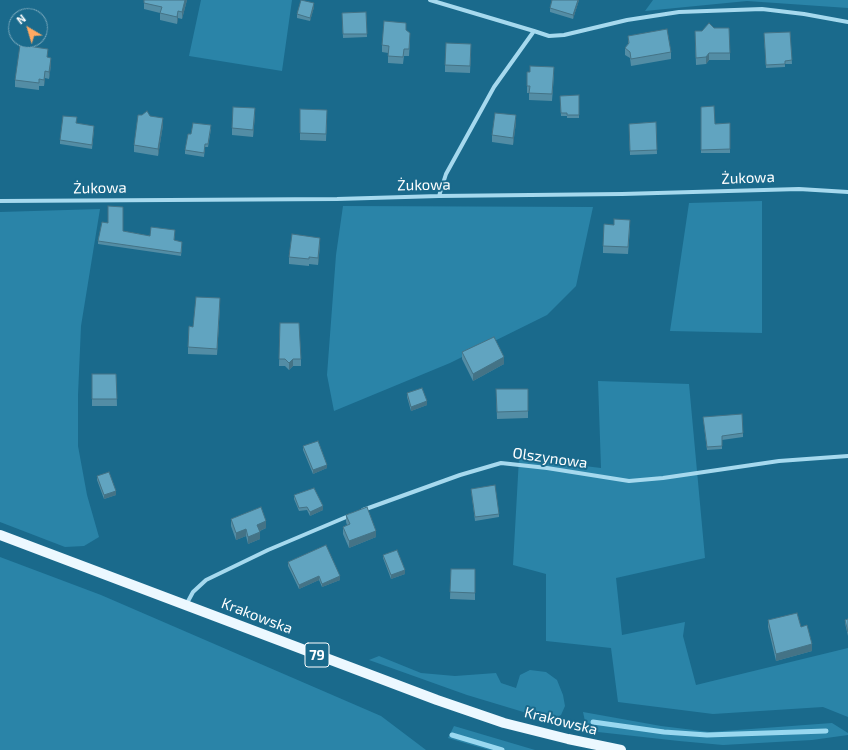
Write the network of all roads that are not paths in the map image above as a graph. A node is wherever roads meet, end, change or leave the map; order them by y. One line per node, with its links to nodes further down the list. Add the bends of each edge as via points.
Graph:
1 (430, 0): 3 (street)
2 (848, 22): 3 (street, via 762,9 679,12 627,20 564,35 549,36)
3 (534, 31): 5 (street, via 494,87 446,174)
4 (848, 192): 5 (street, Żukowa, via 799,188 622,194)
5 (439, 196): 6 (street, Żukowa)
6 (0, 201)
7 (848, 456): 8 (street, Olszynowa, via 780,461 629,481 501,463)
8 (360, 511)
9 (352, 514): 11 (street, via 206,580 193,592)
10 (0, 535): 11 (main road, Krakowska / 79)
11 (186, 605): 12 (main road, Krakowska / 79, via 496,720)
12 (621, 750)

